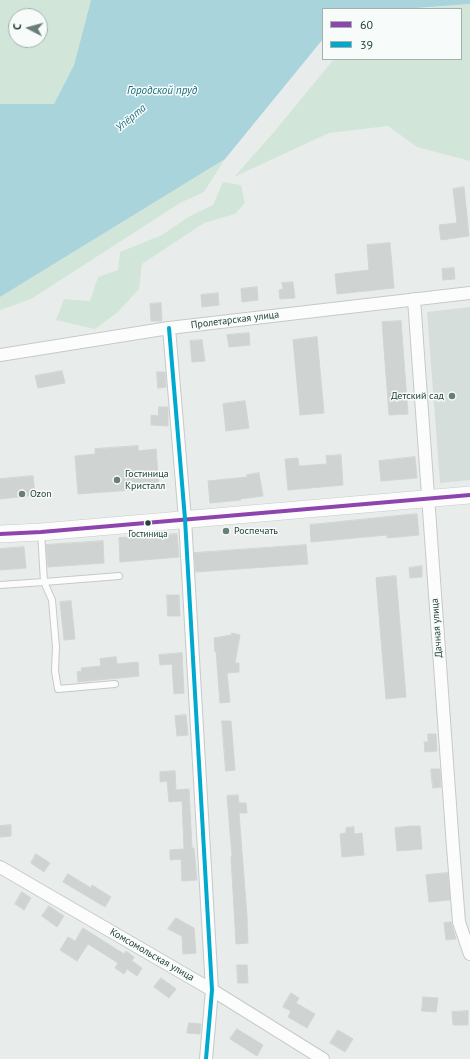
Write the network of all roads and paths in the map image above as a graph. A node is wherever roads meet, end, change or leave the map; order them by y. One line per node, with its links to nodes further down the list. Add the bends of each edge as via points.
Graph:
1 (470, 293): 2 (street, Пролетарская улица)
2 (414, 299): 3 (street, Пролетарская улица); 6 (street, Дачная улица)
3 (169, 328): 4 (street, Пролетарская улица); 7 (street)
4 (0, 355)
5 (470, 494): 6 (main road)
6 (428, 498): 7 (main road); 15 (street, Дачная улица, via 459,922)
7 (185, 519): 8 (main road); 16 (street)
8 (41, 532): 9 (main road); 11 (lane)
9 (0, 534)
10 (119, 576): 11 (lane)
11 (44, 582): 12 (lane); 13 (lane, via 52,600 58,689)
12 (0, 585)
13 (115, 684)
14 (0, 867): 16 (street, Комсомольская улица)
15 (470, 954)
16 (212, 990): 17 (street); 18 (street, Комсомольская улица)
17 (206, 1059)
18 (323, 1059)

